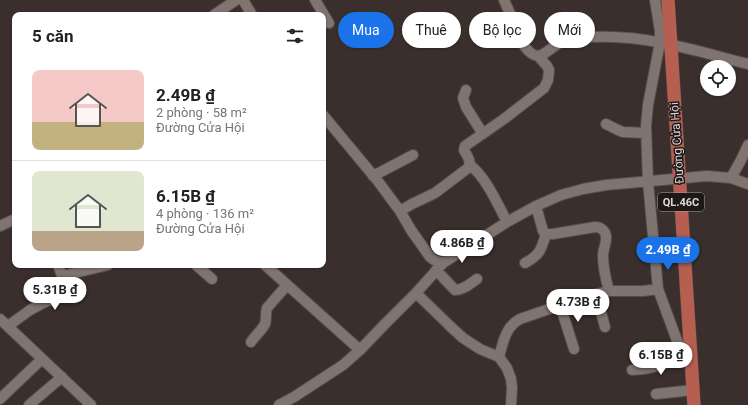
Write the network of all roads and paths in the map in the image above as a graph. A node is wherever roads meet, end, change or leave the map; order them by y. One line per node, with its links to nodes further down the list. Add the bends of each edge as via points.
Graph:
1 (236, 0): 7 (street)
2 (243, 0): 8 (street)
3 (315, 0): 9 (street)
4 (504, 0): 13 (street, via 528,52)
5 (655, 0): 12 (street, via 660,31)
6 (668, 0): 12 (main road, Đường Cửa Hội / QL.46C)
7 (218, 12)
8 (250, 12)
9 (322, 12)
10 (326, 18): 11 (street)
11 (329, 23)
12 (665, 43): 13 (street, via 627,38 578,38 559,43); 14 (street); 18 (street, via 648,105); 25 (main road, Đường Cửa Hội / QL.46C)
13 (538, 56): 19 (street, via 549,70 544,88)
14 (748, 64)
15 (466, 90): 19 (street, via 466,107)
16 (326, 119): 23 (street)
17 (606, 124): 18 (street, via 623,132)
18 (646, 133): 26 (street)
19 (482, 134): 22 (street, via 464,148)
20 (748, 145): 24 (street)
21 (413, 155): 23 (street)
22 (470, 165): 29 (street, via 435,193); 31 (street, via 479,173)
23 (373, 176): 29 (street)
24 (731, 178): 25 (street, via 707,176); 27 (street)
25 (679, 179): 26 (street); 56 (main road, Đường Cửa Hội / QL.46C)
26 (648, 182): 28 (street, via 606,184 561,195); 44 (street)
27 (748, 184)
28 (536, 206): 31 (street); 33 (street)
29 (400, 211): 35 (street, via 410,230)
30 (12, 220): 32 (street)
31 (507, 222): 35 (street)
32 (0, 226)
33 (546, 234): 34 (street, via 538,254); 45 (street, via 595,227 602,229 606,236 603,256)
34 (525, 264)
35 (440, 266): 42 (street, via 454,290 463,288); 46 (street)
36 (59, 268): 40 (street)
37 (95, 268): 40 (street)
38 (199, 268): 41 (street)
39 (268, 268): 43 (street)
40 (62, 276): 49 (street, via 65,289 62,295)
41 (212, 279)
42 (477, 279)
43 (287, 285): 51 (street, via 267,308 265,324); 53 (street)
44 (658, 289): 45 (street); 56 (street, via 676,337)
45 (609, 291): 47 (street)
46 (416, 293): 53 (street); 54 (street, via 463,338)
47 (596, 294): 48 (street); 50 (street)
48 (560, 305): 52 (street); 54 (street, via 512,324)
49 (4, 322): 55 (street)
50 (605, 327)
51 (251, 342)
52 (574, 349)
53 (360, 350): 62 (street)
54 (499, 357): 66 (street, via 511,379)
55 (42, 359): 58 (street); 61 (street)
56 (688, 359): 57 (street, via 643,370); 59 (main road, Đường Cửa Hội / QL.46C)
57 (632, 370)
58 (62, 377): 63 (street); 64 (street)
59 (692, 390): 60 (street); 67 (main road, Đường Cửa Hội / QL.46C)
60 (656, 394)
61 (0, 399)
62 (295, 401): 65 (street)
63 (29, 405)
64 (91, 405)
65 (278, 405)
66 (511, 405)
67 (694, 405)

